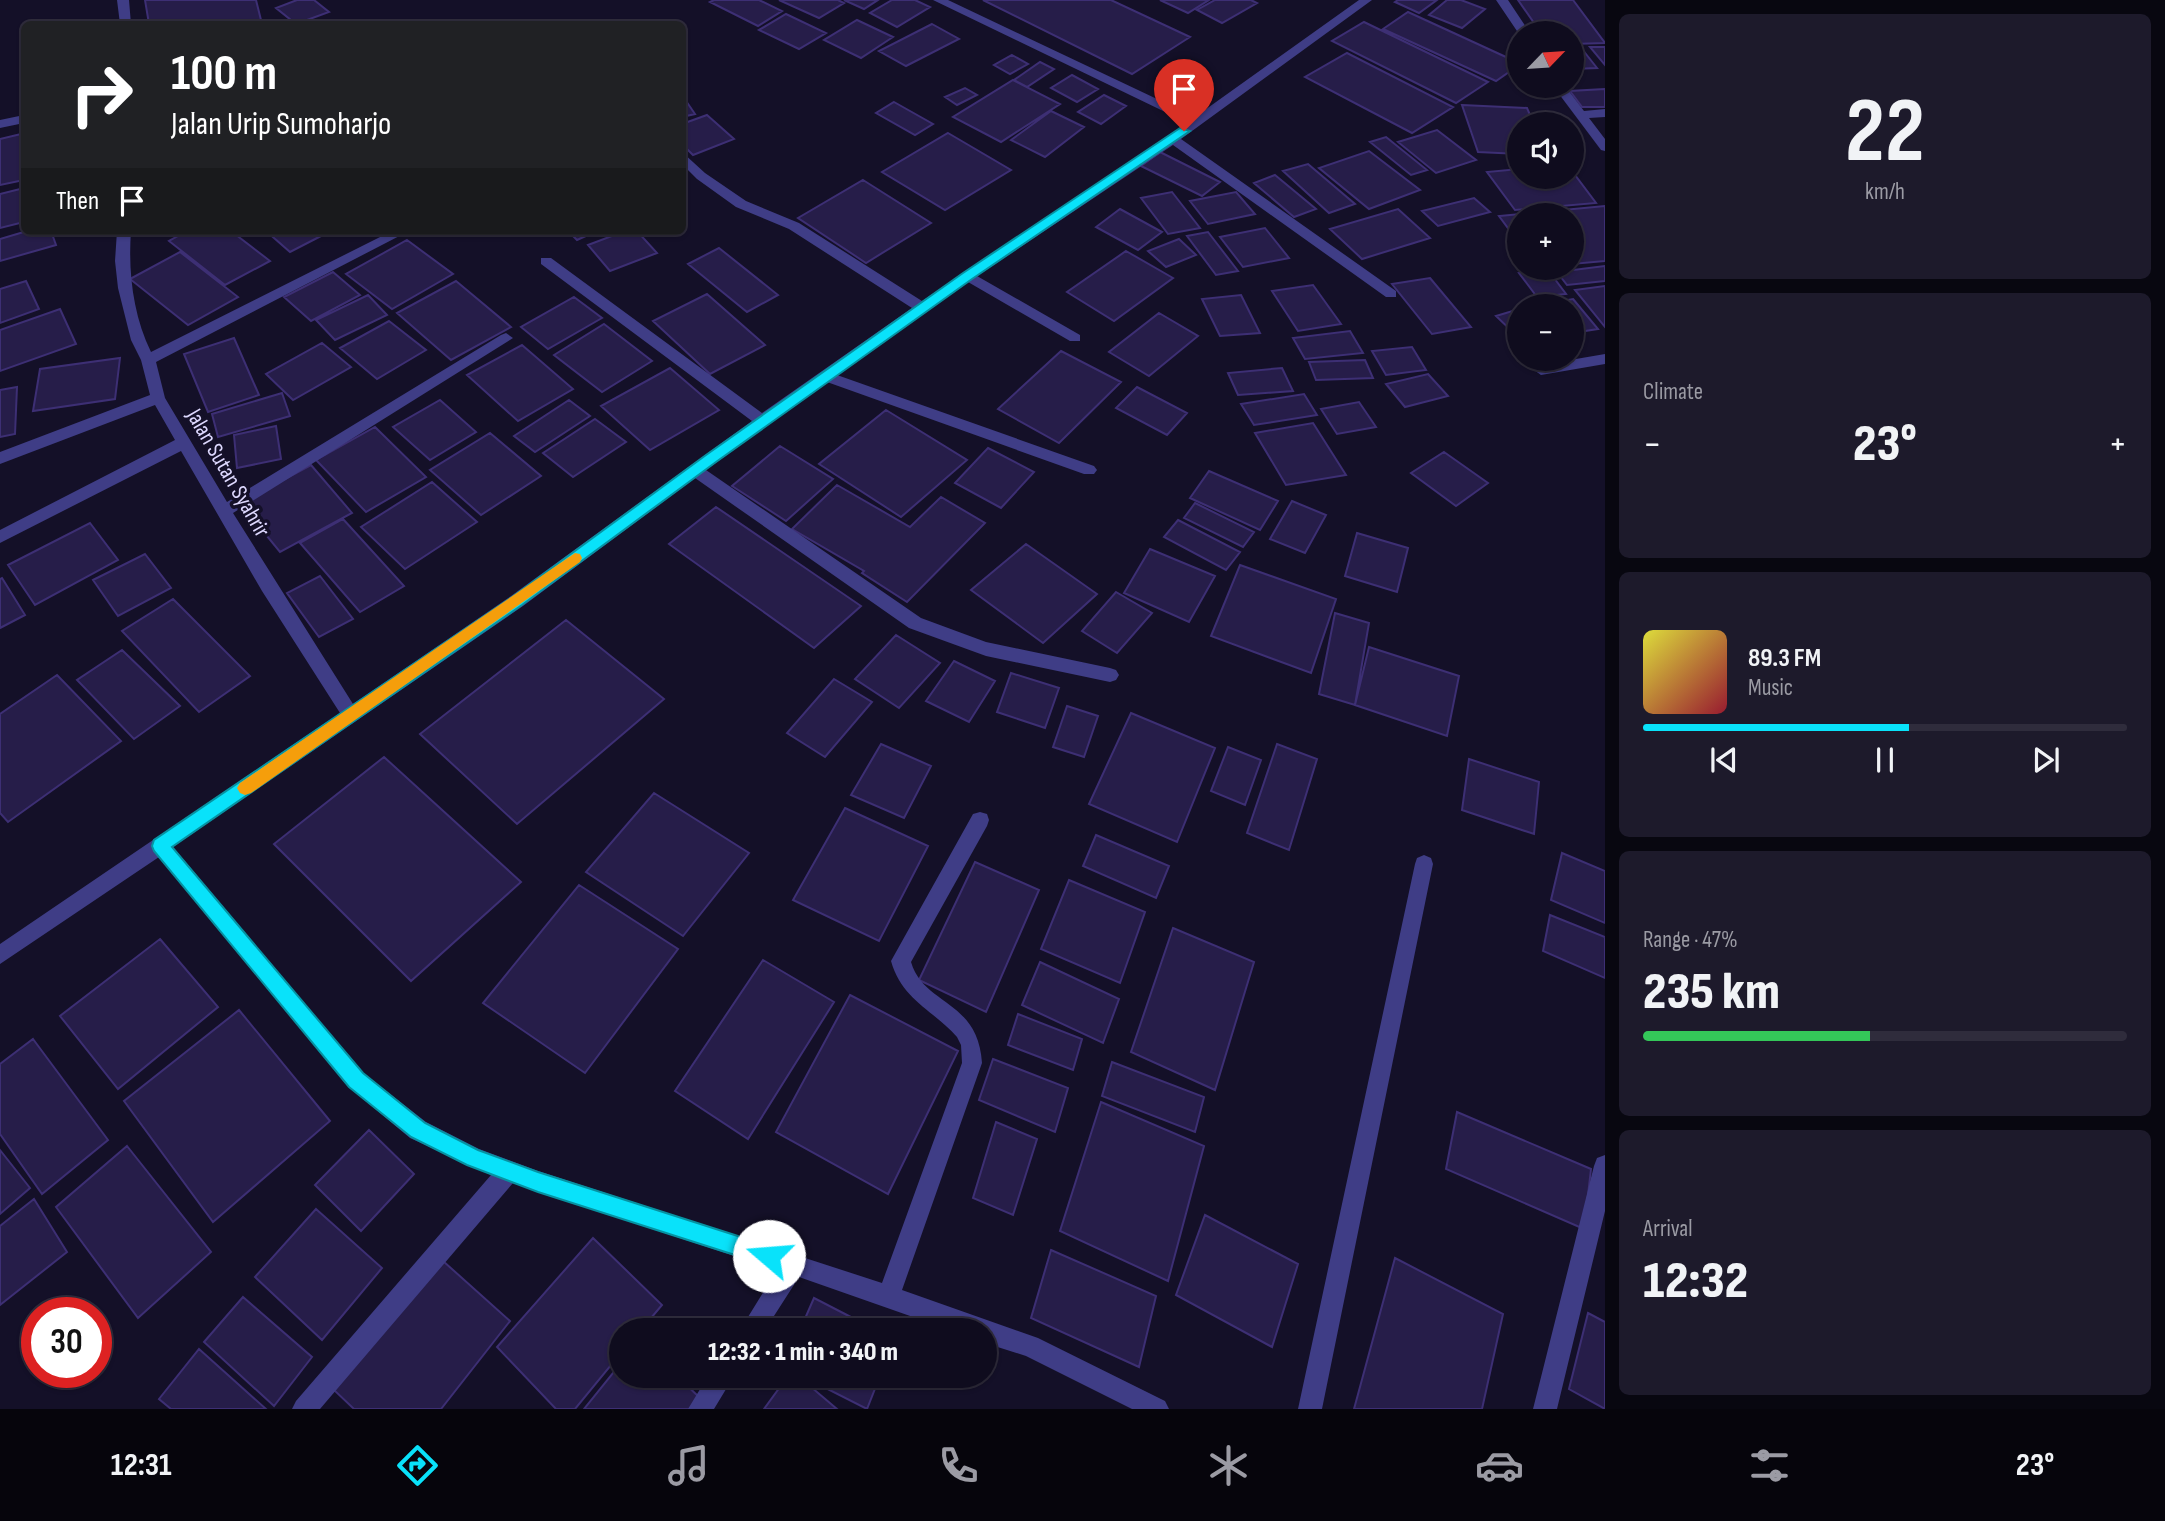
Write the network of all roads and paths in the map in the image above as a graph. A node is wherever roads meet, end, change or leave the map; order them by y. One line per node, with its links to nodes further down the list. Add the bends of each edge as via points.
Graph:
1 (123, 0): 5 (street)
2 (939, 0): 11 (street)
3 (1366, 0): 11 (street)
4 (1502, 0): 6 (street)
5 (126, 21)
6 (1516, 21)
7 (1605, 113): 8 (street)
8 (1584, 115)
9 (21, 120): 12 (street)
10 (1584, 121): 14 (street)
11 (1196, 122): 13 (street)
12 (0, 124)
13 (1173, 139): 19 (street); 20 (street)
14 (1605, 146)
15 (686, 160): 21 (street, via 741,204 794,226)
16 (124, 235): 25 (street, Jalan Sutan Syahrir, via 125,288)
17 (394, 235): 25 (street)
18 (546, 261): 29 (street)
19 (967, 276): 21 (street); 23 (street)
20 (1391, 294)
21 (922, 308): 27 (street)
22 (506, 338): 34 (street)
23 (1075, 338)
24 (1605, 359): 26 (street)
25 (148, 360): 28 (street, Jalan Sutan Syahrir)
26 (1584, 363)
27 (827, 377): 29 (street); 33 (street)
28 (158, 398): 30 (street, Jalan Sutan Syahrir); 31 (street)
29 (762, 421): 32 (street)
30 (183, 443): 34 (street, Jalan Sutan Syahrir); 35 (street)
31 (0, 458)
32 (694, 470): 36 (street, via 915,623 984,650); 37 (street)
33 (1089, 470)
34 (223, 511): 37 (street, Jalan Sutan Syahrir)
35 (0, 537)
36 (1110, 676)
37 (351, 716): 39 (street)
38 (980, 820): 45 (street, via 901,961 905,975 964,1027 974,1049)
39 (160, 846): 41 (street); 43 (street, via 356,1080 418,1130)
40 (1424, 864): 53 (street)
41 (0, 955)
42 (1605, 1166): 54 (street)
43 (509, 1171): 44 (street); 50 (street)
44 (794, 1264): 45 (street); 46 (street)
45 (888, 1297): 47 (street)
46 (760, 1318)
47 (949, 1318)
48 (997, 1335): 52 (street, via 1030,1346)
49 (714, 1388): 51 (street)
50 (304, 1409)
51 (700, 1409)
52 (1157, 1409)
53 (1310, 1409)
54 (1545, 1409)

